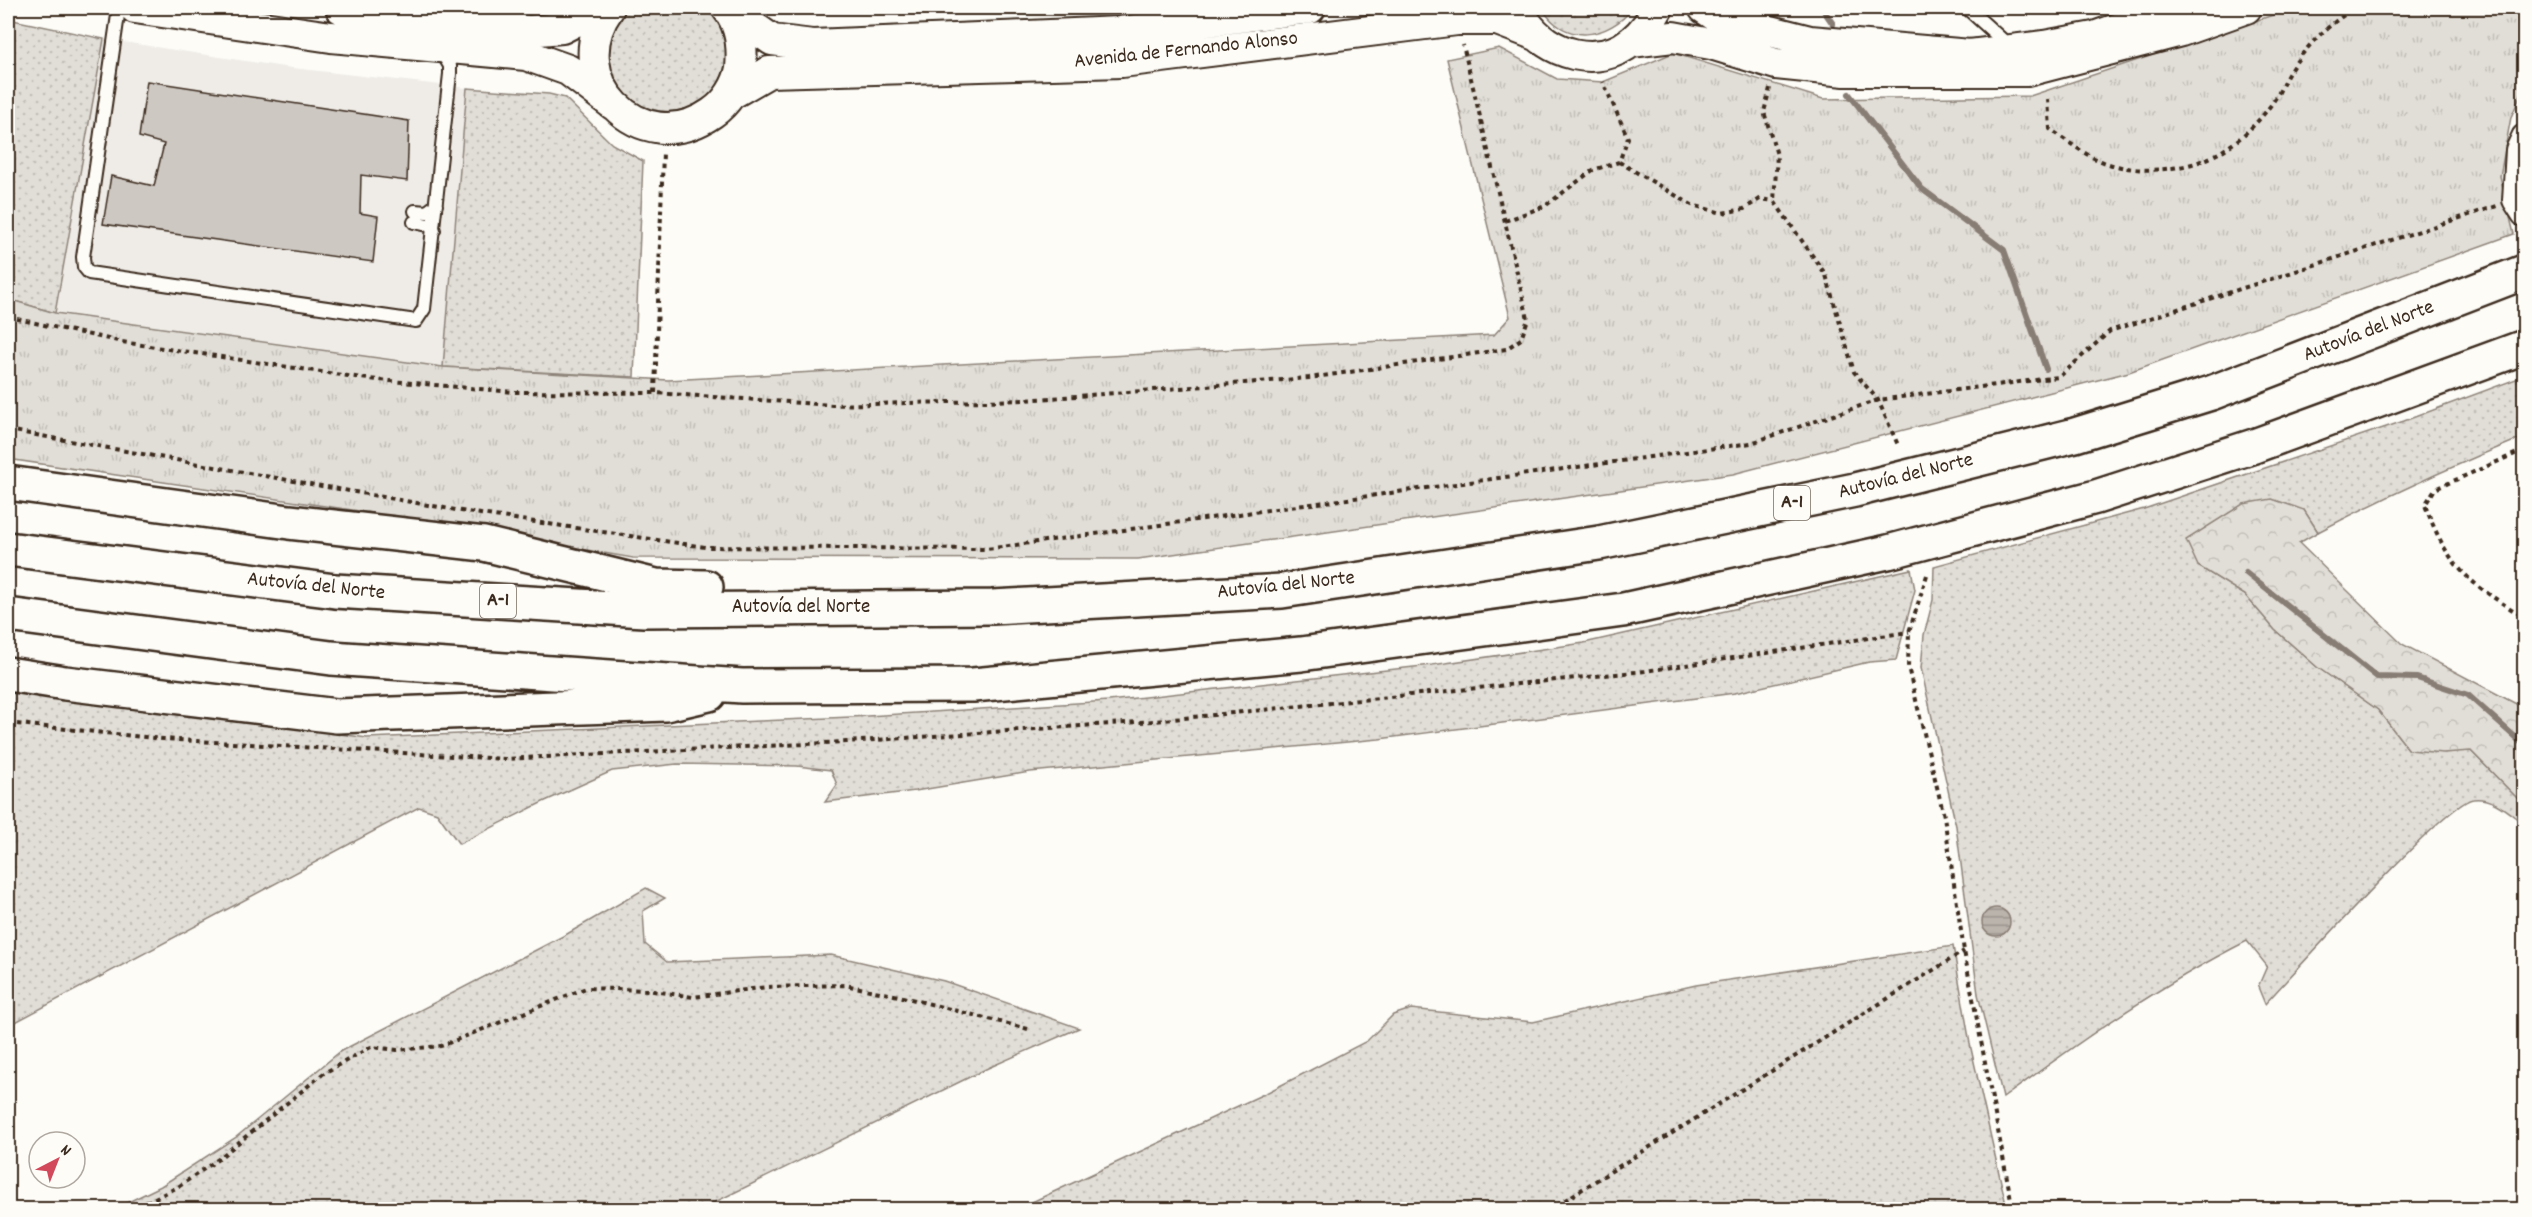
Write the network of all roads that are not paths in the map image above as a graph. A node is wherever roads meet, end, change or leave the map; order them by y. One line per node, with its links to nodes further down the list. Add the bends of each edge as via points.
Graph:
1 (124, 8): 23 (lane, via 118,15 83,257 89,273 416,321 424,309)
2 (135, 8): 16 (street, via 331,37)
3 (341, 8): 4 (street, via 528,31 562,28)
4 (601, 8)
5 (609, 8): 19 (street, via 600,20 593,42 593,65 600,87)
6 (1310, 8): 13 (street, Avenida de Fernando Alonso, via 1120,33 813,45 772,40)
7 (1518, 8): 14 (street)
8 (1658, 8): 15 (street)
9 (1704, 8): 17 (street, via 1719,18 1810,41 1970,55)
10 (1967, 8): 17 (lane)
11 (2175, 8): 17 (street, via 2094,37)
12 (2246, 8): 15 (street, via 2181,31 2027,71 1845,71 1776,64 1712,44 1673,37)
13 (728, 9): 18 (street, via 739,30 743,52 740,74)
14 (1536, 35): 15 (street, via 1572,55 1613,52); 18 (street, Avenida de Fernando Alonso, via 1497,20 1456,20 1122,62 769,72)
15 (1632, 42)
16 (439, 47): 19 (street, via 526,55 568,70); 21 (lane, via 450,66 450,74)
17 (2015, 51)
18 (731, 94): 19 (street, via 703,119 666,128 647,125)
19 (614, 105)
20 (2524, 137): 22 (street, via 2518,150)
21 (436, 205): 23 (lane); 23 (lane, via 414,216)
22 (2520, 207)
23 (434, 230)
24 (2524, 272): 28 (highway, Autovía del Norte / A-1, via 2211,393 2075,435 1855,490 1599,543 1282,591)
25 (2524, 347): 31 (highway, via 2254,446 2096,497 1888,552 1623,610 1301,654 974,685)
26 (16, 483): 28 (highway, via 290,522 484,544 656,586 866,589)
27 (8, 549): 28 (highway, Autovía del Norte / A-1, via 359,593 644,610)
28 (992, 607)
29 (8, 615): 31 (highway, via 331,658)
30 (8, 674): 31 (highway, via 337,716 666,704)
31 (742, 686)

